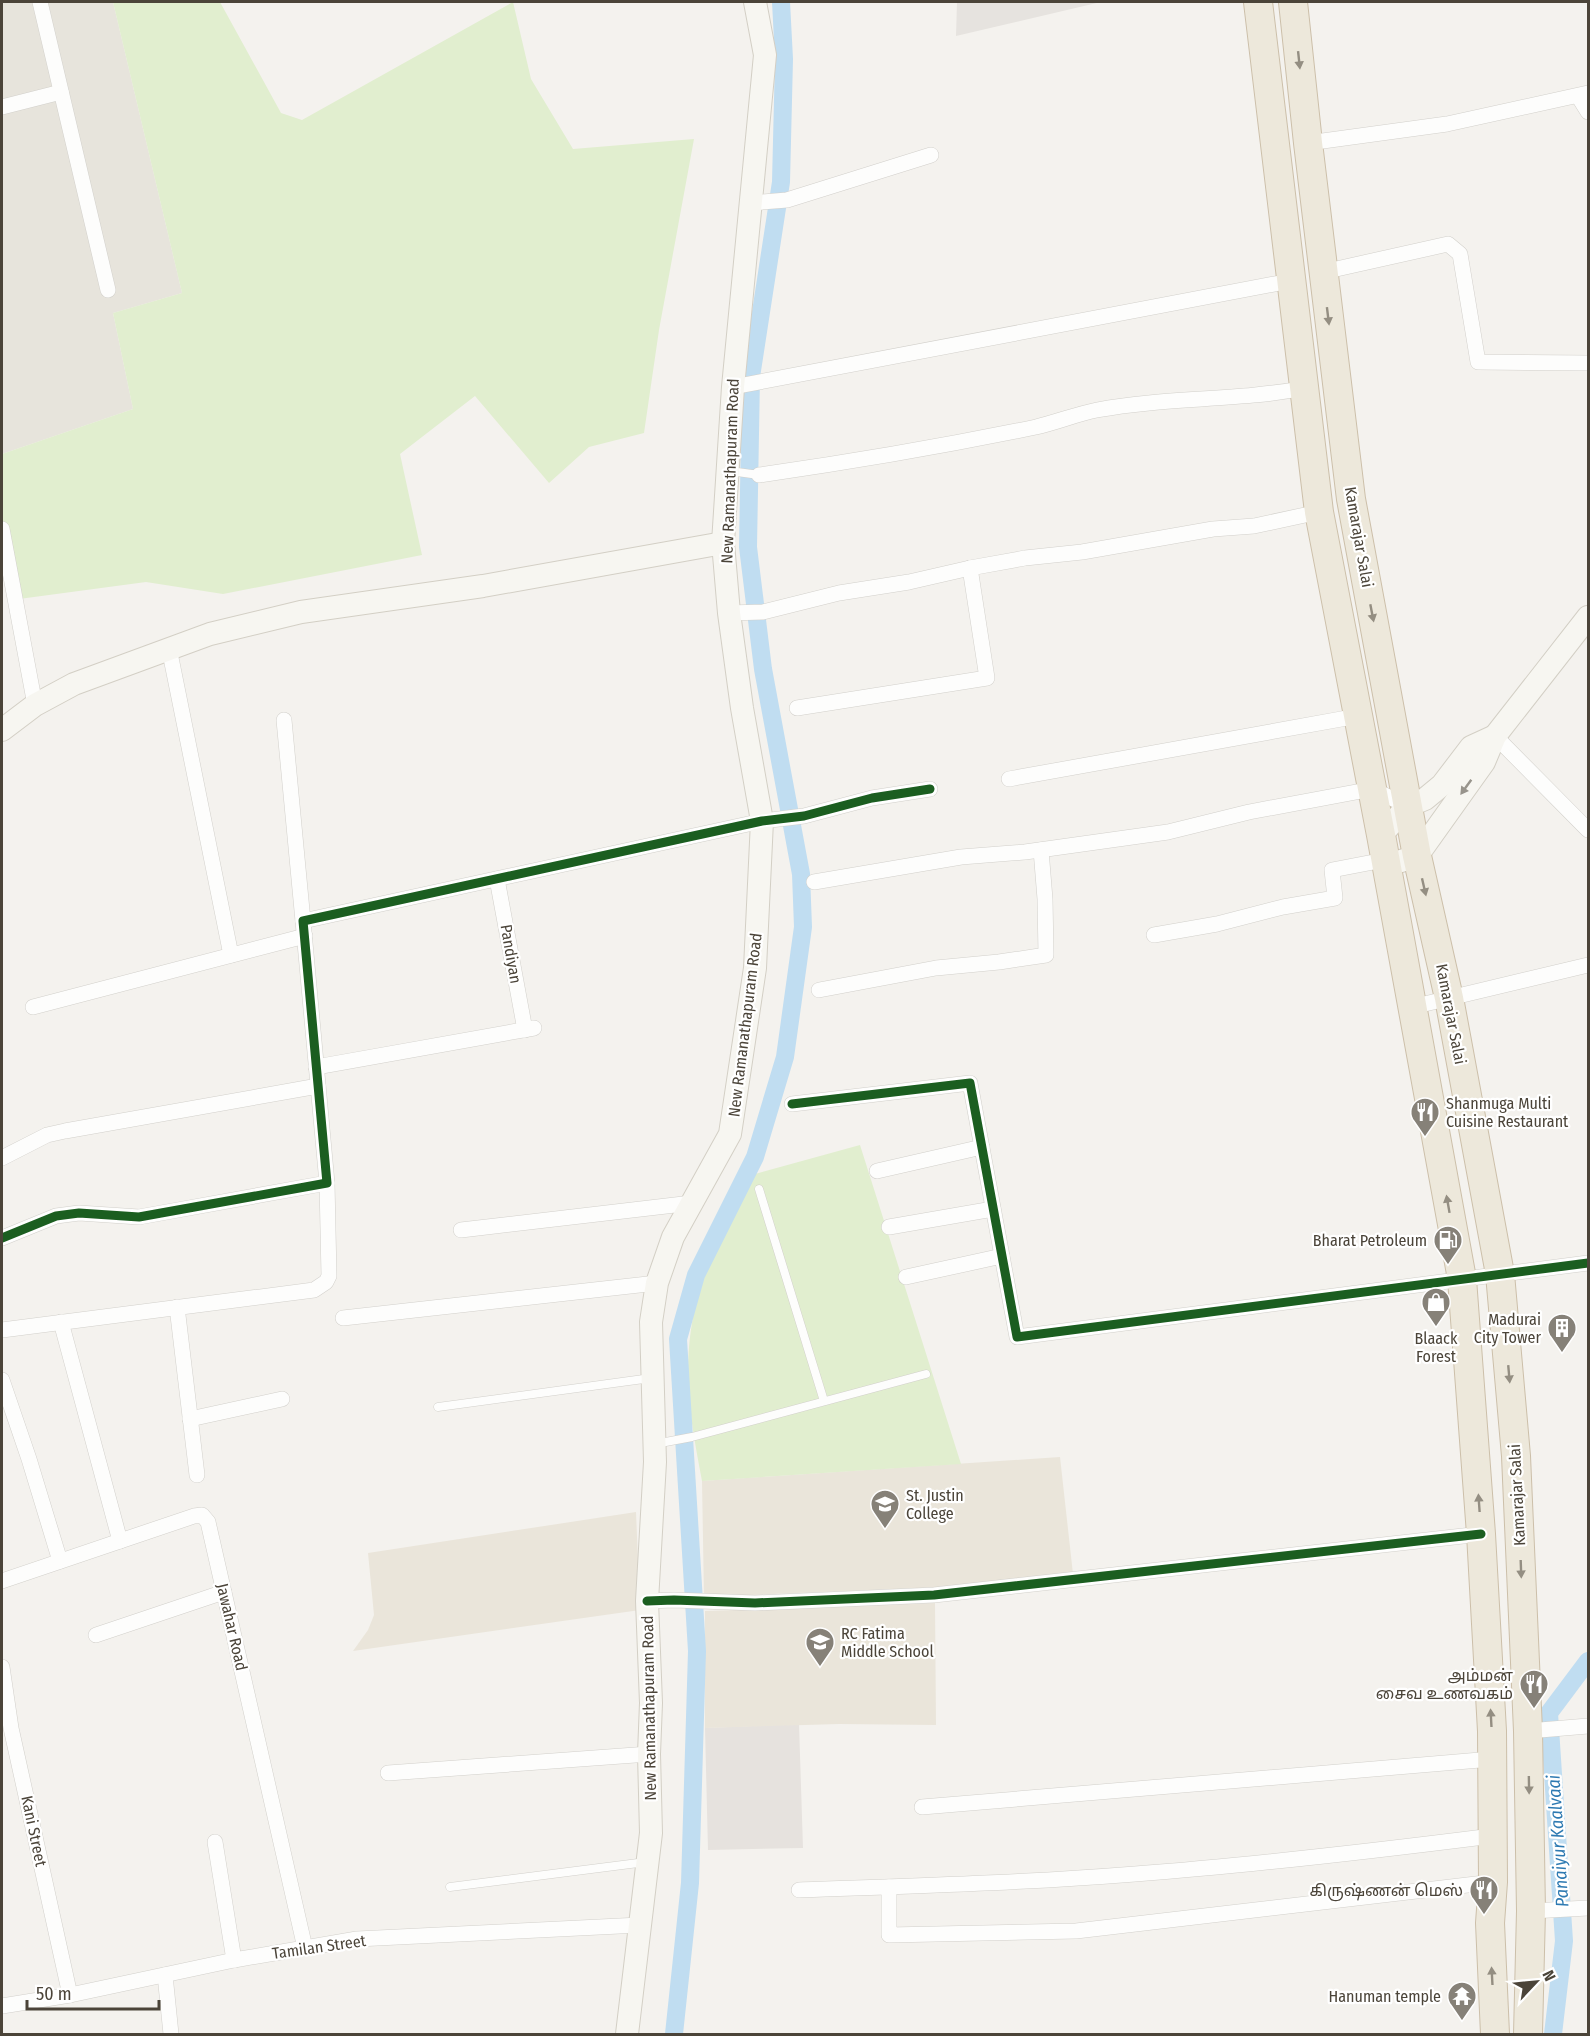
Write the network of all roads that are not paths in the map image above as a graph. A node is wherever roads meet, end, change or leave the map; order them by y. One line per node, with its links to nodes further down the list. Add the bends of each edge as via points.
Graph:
1 (40, 2): 5 (street)
2 (755, 2): 11 (main road, New Ramanathapuram Road, via 765,56)
3 (1258, 2): 13 (highway, Kamarajar Salai)
4 (1293, 2): 9 (highway, Kamarajar Salai, one-way to 9)
5 (61, 92): 7 (street); 14 (street)
6 (1583, 94): 8 (street); 9 (street, via 1447,124)
7 (2, 107)
8 (1588, 112)
9 (1308, 143): 12 (highway, Kamarajar Salai)
10 (931, 155): 11 (street, via 787,200)
11 (760, 202): 16 (main road, New Ramanathapuram Road)
12 (1323, 272): 15 (street, via 1448,244 1460,254 1478,362); 36 (highway, Kamarajar Salai, one-way to 36, via 1351,499)
13 (1290, 281): 16 (street); 17 (highway, Kamarajar Salai)
14 (108, 290)
15 (1588, 363)
16 (740, 386): 18 (main road, New Ramanathapuram Road)
17 (1305, 388): 19 (street, via 1097,410 1037,426 860,461); 20 (highway, Kamarajar Salai)
18 (734, 472): 19 (lane); 22 (main road, New Ramanathapuram Road)
19 (759, 475)
20 (1319, 512): 23 (street, via 1254,526 1213,529); 29 (highway, Kamarajar Salai)
21 (2, 538): 27 (street)
22 (723, 543): 24 (main road, New Ramanathapuram Road); 26 (main road, via 483,586 302,612)
23 (970, 568): 24 (street); 28 (street, via 987,678)
24 (747, 613): 37 (main road, New Ramanathapuram Road, via 742,708)
25 (1588, 617): 32 (main road)
26 (169, 648): 27 (main road, via 74,684); 46 (street)
27 (35, 705): 31 (main road)
28 (797, 708)
29 (1358, 716): 33 (street); 35 (highway, Kamarajar Salai)
30 (284, 720): 44 (street)
31 (2, 730)
32 (1495, 736): 36 (main road, via 1471,747 1442,784 1425,799); 38 (street); 41 (main road, one-way to 41, via 1484,762)
33 (1008, 779)
34 (930, 789): 37 (street)
35 (1372, 789): 36 (street); 39 (street, via 1168,832); 40 (highway, Kamarajar Salai)
36 (1408, 806): 40 (main road); 41 (highway, Kamarajar Salai)
37 (781, 819): 42 (street); 60 (main road, New Ramanathapuram Road, via 730,1134)
38 (1588, 830)
39 (1041, 850): 43 (street, via 961,857); 48 (street, via 1046,955)
40 (1384, 854): 41 (main road); 45 (street, via 1332,870 1335,898); 51 (highway, Kamarajar Salai)
41 (1417, 856): 49 (highway, Kamarajar Salai, one-way to 49)
42 (497, 879): 44 (street); 52 (street, Pandiyan, via 529,1029)
43 (814, 882)
44 (304, 928): 46 (street); 52 (street)
45 (1154, 935)
46 (231, 955): 50 (street)
47 (1588, 965): 49 (street)
48 (819, 990)
49 (1449, 998): 51 (street); 67 (highway, Kamarajar Salai)
50 (33, 1007)
51 (1412, 1007): 69 (highway, Kamarajar Salai, one-way to 51)
52 (316, 1067): 53 (street)
53 (318, 1086): 56 (street, via 47,1135); 58 (street)
54 (792, 1104): 55 (street, via 970,1083)
55 (982, 1147): 57 (street); 61 (street)
56 (2, 1158)
57 (877, 1171)
58 (327, 1183): 64 (street, via 139,1217 79,1213 56,1216); 71 (street, via 326,1282 314,1290)
59 (759, 1190): 79 (lane)
60 (692, 1203): 63 (street); 70 (main road, New Ramanathapuram Road, via 673,1237)
61 (993, 1209): 62 (street); 65 (street)
62 (889, 1227)
63 (461, 1230)
64 (2, 1238)
65 (1002, 1256): 68 (street); 69 (street, via 1017,1338)
66 (1588, 1263): 67 (street)
67 (1500, 1274): 69 (street); 94 (highway, Kamarajar Salai, one-way to 94)
68 (906, 1277)
69 (1462, 1279): 84 (highway, Kamarajar Salai, one-way to 69)
70 (657, 1283): 72 (street); 76 (main road, New Ramanathapuram Road, via 651,1322)
71 (177, 1307): 73 (street); 81 (street)
72 (343, 1318)
73 (61, 1322): 74 (street); 85 (street)
74 (2, 1330)
75 (926, 1374): 79 (lane)
76 (652, 1378): 80 (lane); 82 (main road, New Ramanathapuram Road)
77 (2, 1380): 86 (street)
78 (282, 1399): 81 (street)
79 (824, 1401): 82 (lane)
80 (438, 1407)
81 (190, 1419): 83 (street)
82 (663, 1442): 89 (main road, New Ramanathapuram Road)
83 (197, 1475)
84 (1481, 1534): 89 (street, via 934,1595 755,1603); 96 (highway, Kamarajar Salai, one-way to 84)
85 (120, 1541): 86 (street, Jawahar Road); 88 (street, Jawahar Road, via 202,1515 208,1522)
86 (60, 1561): 87 (street, Jawahar Road)
87 (2, 1581)
88 (224, 1592): 90 (street); 109 (street, Jawahar Road)
89 (647, 1601): 95 (main road, New Ramanathapuram Road)
90 (96, 1635)
91 (2, 1667): 93 (street, Kani Street)
92 (1588, 1725): 94 (street)
93 (6, 1730): 112 (street, Kani Street)
94 (1534, 1730): 107 (highway, Kamarajar Salai, one-way to 107)
95 (649, 1754): 97 (street); 101 (main road, New Ramanathapuram Road, via 651,1833)
96 (1492, 1759): 98 (street); 99 (highway, Kamarajar Salai)
97 (388, 1773)
98 (922, 1808)
99 (1492, 1836): 102 (highway, Kamarajar Salai); 104 (street, via 1203,1869)
100 (214, 1842): 110 (street)
101 (647, 1862): 103 (lane); 108 (main road, New Ramanathapuram Road)
102 (1493, 1882): 104 (street, via 1076,1931 889,1935); 116 (highway, Kamarajar Salai, one-way to 102, via 1490,1923)
103 (450, 1887)
104 (889, 1887): 105 (street)
105 (799, 1890)
106 (1588, 1908): 107 (street)
107 (1543, 1910): 117 (highway, Kamarajar Salai)
108 (640, 1925): 109 (street, Tamilan Street, via 357,1939); 115 (main road, New Ramanathapuram Road)
109 (305, 1948): 110 (street, Tamilan Street)
110 (234, 1960): 111 (street, Tamilan Street)
111 (165, 1975): 112 (street, Tamilan Street); 114 (street)
112 (70, 1995): 113 (street, Tamilan Street)
113 (2, 2006)
114 (171, 2034)
115 (627, 2034)
116 (1495, 2034)
117 (1528, 2034)

